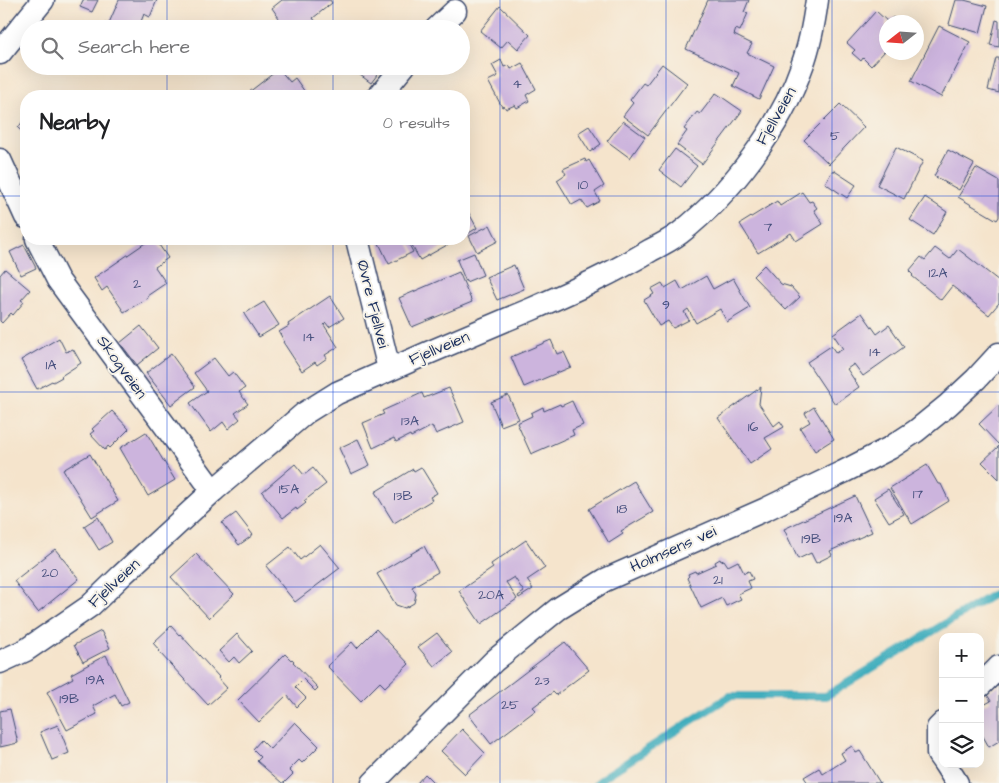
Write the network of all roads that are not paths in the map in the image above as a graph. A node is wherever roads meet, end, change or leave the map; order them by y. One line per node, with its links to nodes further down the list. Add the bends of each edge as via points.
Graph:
1 (44, 0): 4 (street)
2 (817, 0): 15 (street, Fjellveien, via 802,67 783,109 735,181 710,207 685,228 636,259 576,290)
3 (455, 11): 5 (street)
4 (27, 20)
5 (446, 20)
6 (20, 29): 7 (street)
7 (0, 53)
8 (396, 75): 9 (street)
9 (383, 90)
10 (0, 160): 11 (street)
11 (20, 204)
12 (40, 245): 16 (street, Skogveien, via 58,280)
13 (358, 245): 15 (street, Øvre Fjellvei)
14 (999, 354): 23 (street, Holmsens vei, via 948,405 916,432 890,448 766,509 604,580 558,609 494,661)
15 (389, 369): 16 (street, Fjellveien, via 337,393 305,413)
16 (213, 491): 17 (street, Fjellveien, via 90,606 26,650)
17 (0, 662)
18 (999, 667): 19 (street)
19 (984, 682)
20 (939, 727): 21 (street)
21 (939, 756)
22 (947, 768): 24 (street)
23 (373, 783)
24 (957, 783)

